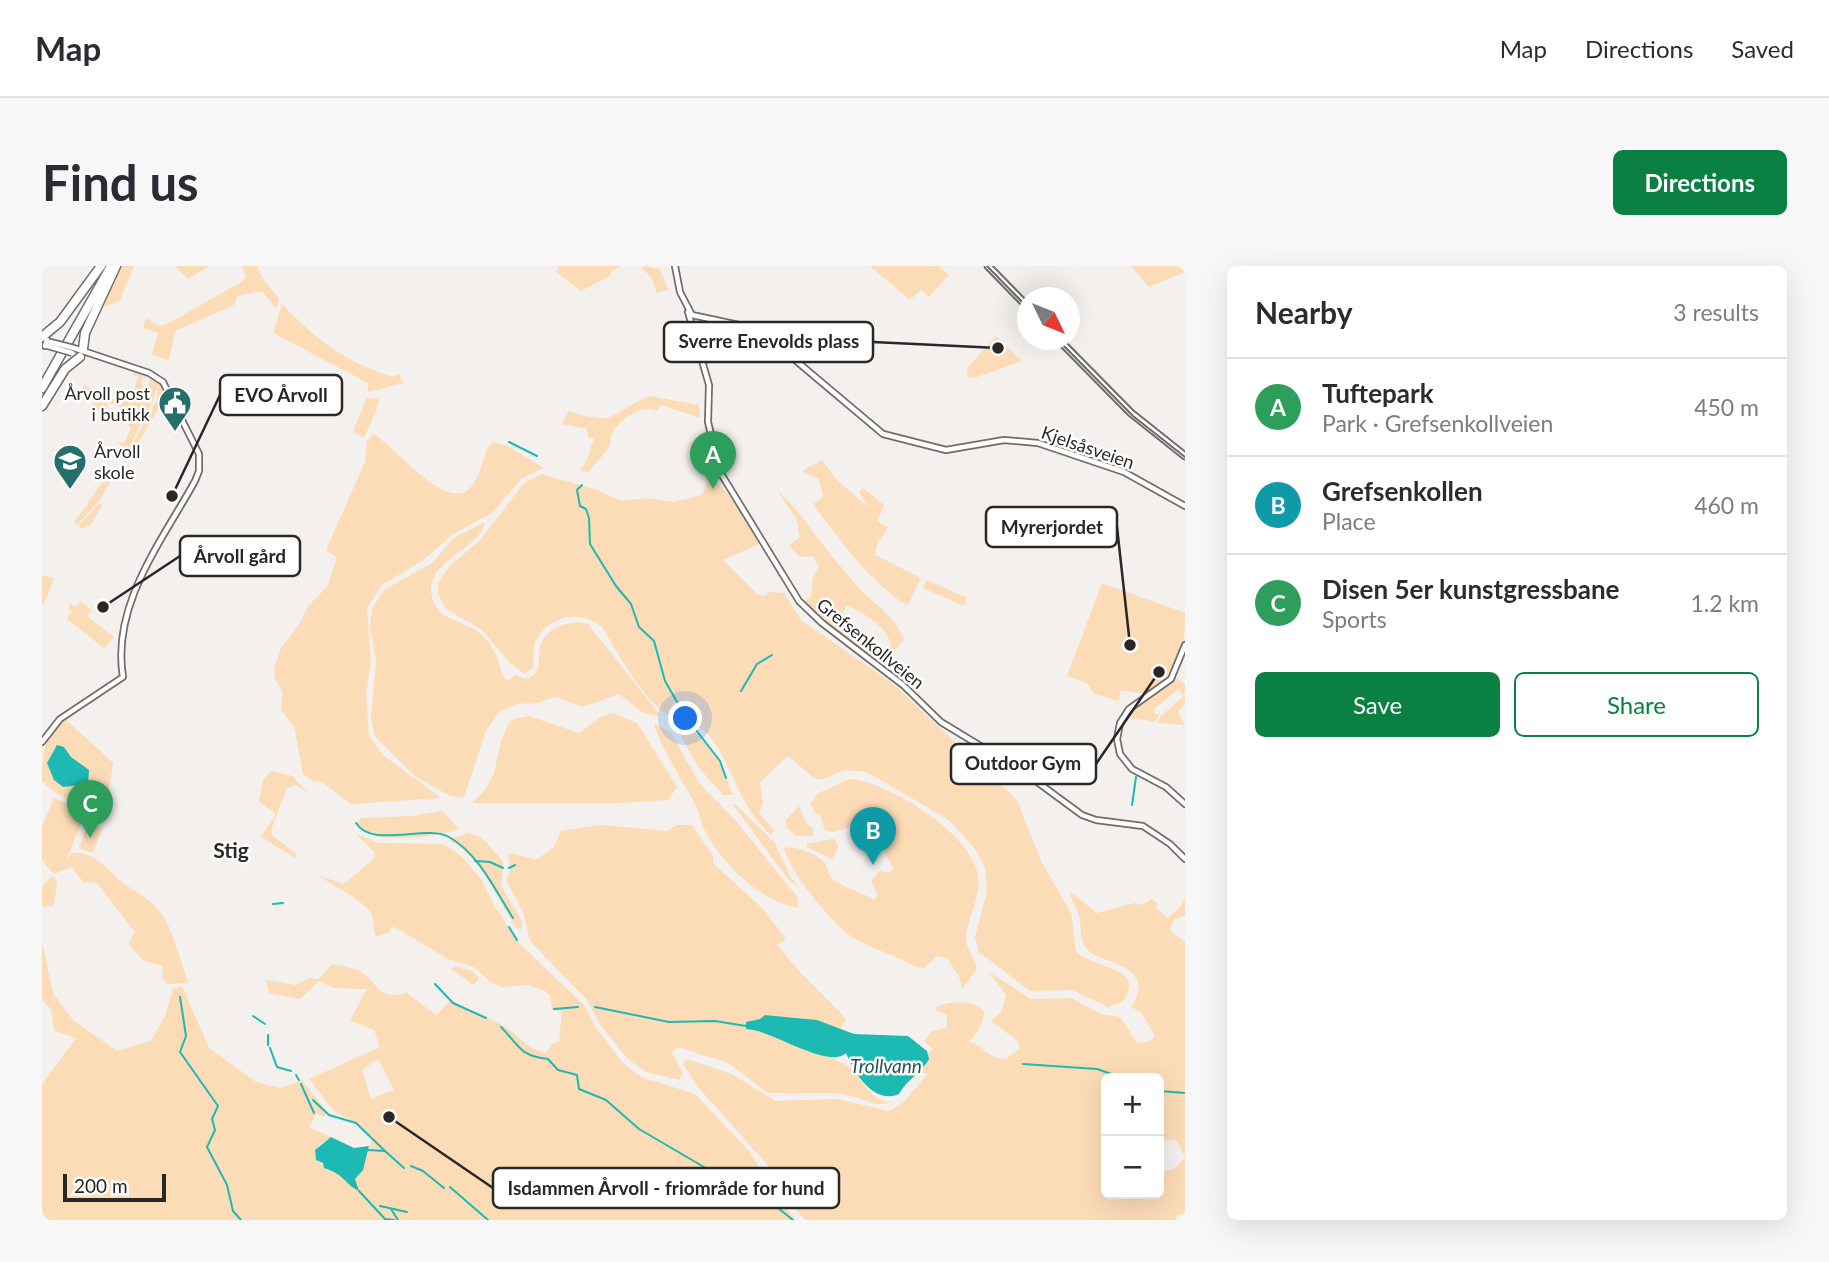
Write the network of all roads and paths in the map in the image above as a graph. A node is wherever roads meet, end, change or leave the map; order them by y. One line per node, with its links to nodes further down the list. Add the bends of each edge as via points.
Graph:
1 (103, 266): 7 (highway); 10 (highway)
2 (114, 266): 9 (highway); 11 (highway)
3 (675, 266): 6 (street)
4 (988, 266): 5 (main road)
5 (1017, 296)
6 (688, 312): 14 (street, Kjelsåsveien, via 699,319 763,333 883,434 946,450 1004,440 1038,443 1124,472); 18 (street, Grefsenkollveien, via 709,385 710,432 727,486 802,604 903,685 941,722 1086,817 1139,824)
7 (46, 343): 9 (street, bridge)
8 (1069, 350): 13 (main road, via 1131,413)
9 (78, 352): 12 (highway); 16 (street, via 161,380 200,456 197,476 130,602 121,638 123,677 60,719)
10 (42, 377)
11 (42, 388)
12 (42, 406)
13 (1185, 456)
14 (1185, 506)
15 (1185, 645): 17 (street, via 1171,679 1129,709 1116,739 1120,754 1132,769)
16 (42, 742)
17 (1185, 804)
18 (1185, 859)

